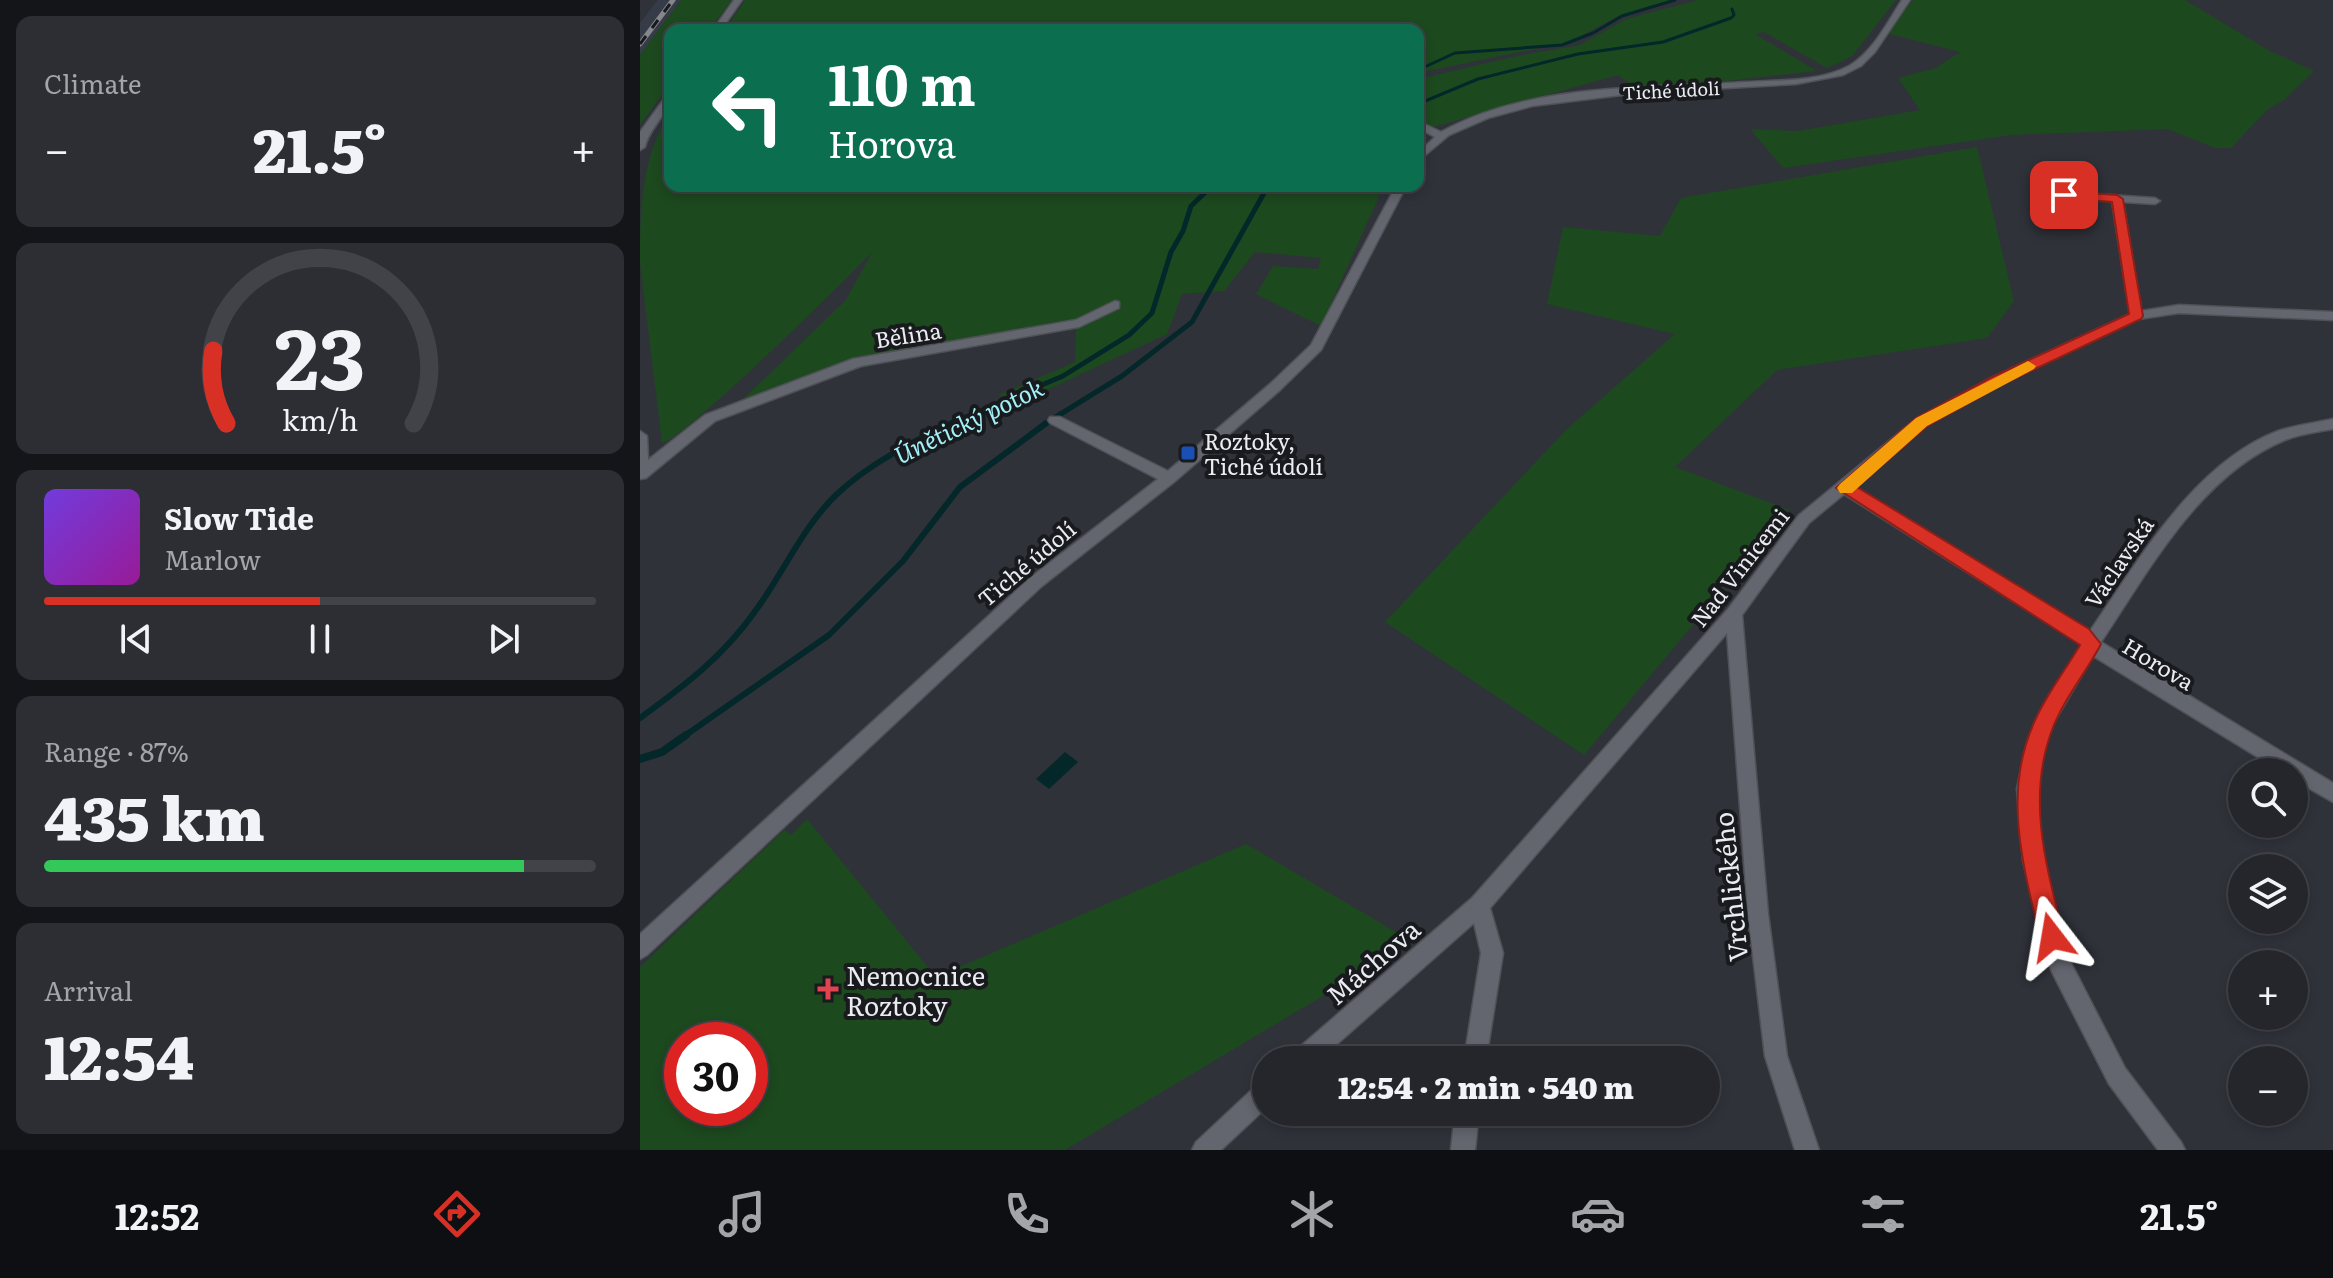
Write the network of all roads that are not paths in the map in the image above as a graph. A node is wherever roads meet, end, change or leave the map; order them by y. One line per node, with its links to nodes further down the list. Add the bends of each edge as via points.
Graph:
1 (738, 0): 3 (street)
2 (1906, 0): 6 (street, Tiché údolí, via 1858,64 1839,72 1753,85 1562,98 1487,116)
3 (721, 24)
4 (664, 105): 7 (street)
5 (1424, 127): 6 (street)
6 (1440, 136): 8 (street, Tiché údolí)
7 (640, 147)
8 (1424, 152)
9 (1398, 192): 20 (street, Tiché údolí, via 1316,347)
10 (2064, 195): 11 (street)
11 (2117, 199): 12 (street); 14 (street)
12 (2155, 201)
13 (1115, 305): 19 (street, Bělina, via 1068,325 858,362 710,418)
14 (2136, 316): 15 (street, Nad Vinicemi, via 2179,309); 21 (street, Nad Vinicemi, via 1921,422)
15 (2333, 316)
16 (1055, 420): 20 (street)
17 (2333, 424): 23 (street, Václavská, via 2283,435 2242,456 2177,517)
18 (640, 436): 19 (street)
19 (640, 474)
20 (1169, 478): 26 (street, Tiché údolí, via 1036,582)
21 (1845, 488): 22 (street, Nad Vinicemi, via 1804,519); 23 (street, Horova)
22 (1734, 614): 25 (street, Nad Vinicemi); 33 (street, Vrchlického, via 1758,914 1776,1056)
23 (2091, 644): 24 (street, Horova); 34 (street, Václavská, via 2042,727 2033,755 2026,789 2033,861 2059,962 2117,1076)
24 (2333, 793)
25 (1479, 905): 27 (street, Máchova); 28 (street, via 1492,953)
26 (640, 948)
27 (1318, 1046)
28 (1477, 1046)
29 (1252, 1105): 31 (street)
30 (1466, 1126): 32 (street)
31 (1204, 1150)
32 (1463, 1150)
33 (1807, 1150)
34 (2173, 1150)

